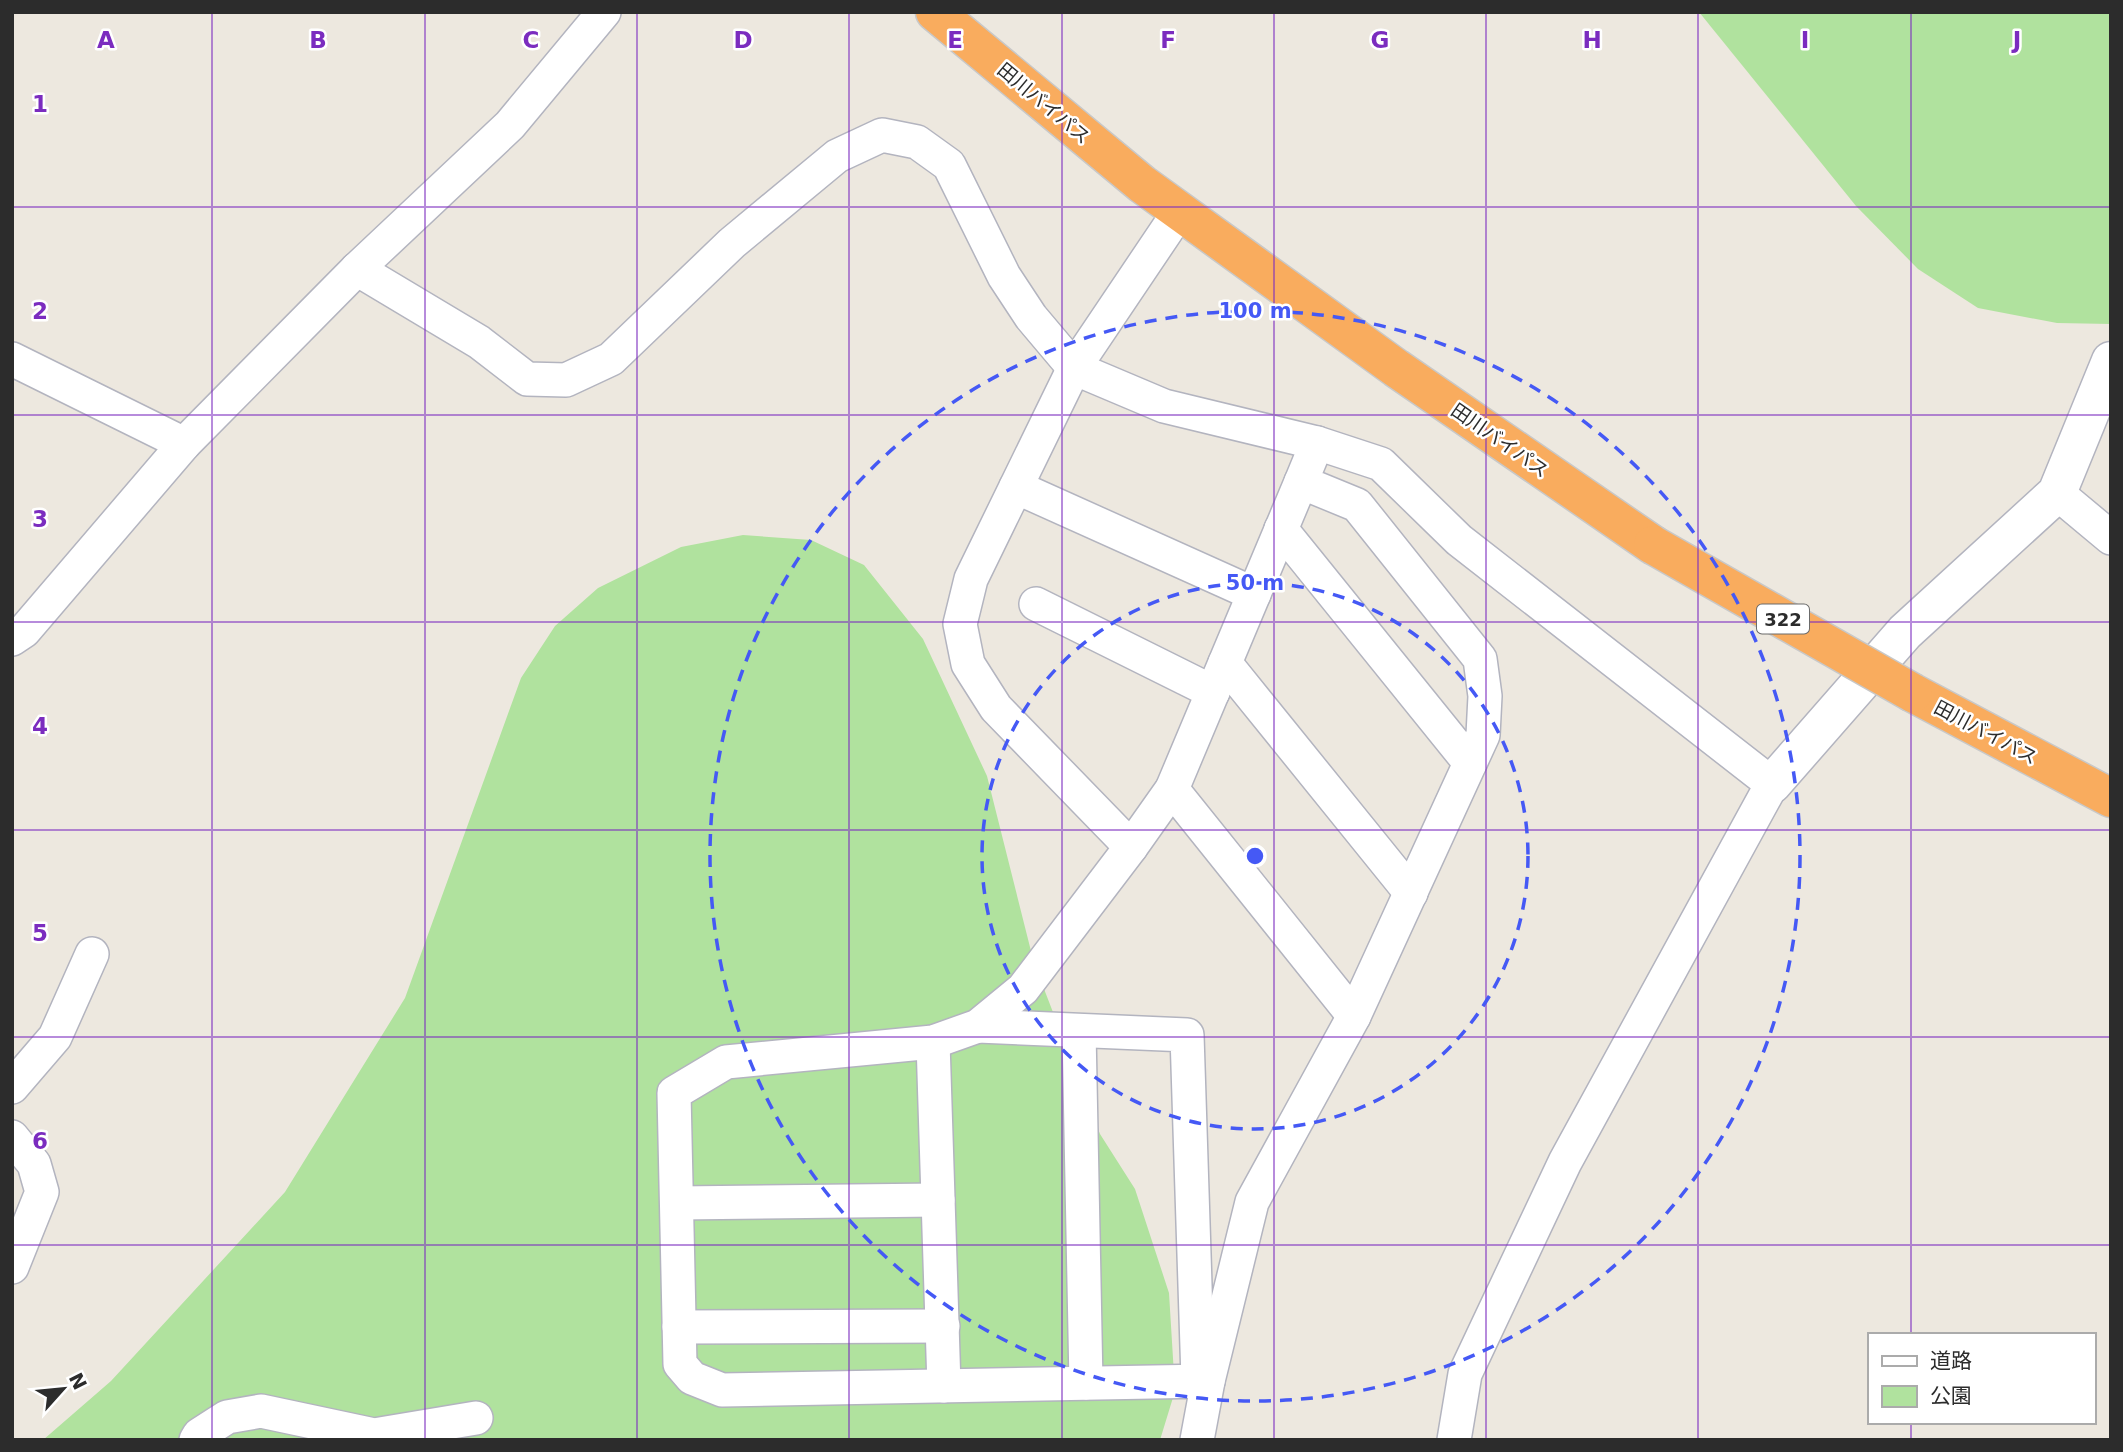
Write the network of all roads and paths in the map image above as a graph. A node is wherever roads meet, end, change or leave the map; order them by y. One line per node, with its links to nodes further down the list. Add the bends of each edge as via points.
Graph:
1 (604, 12): 4 (street, via 510,125)
2 (936, 12): 3 (highway, 田川バイパス / 322)
3 (1179, 212): 7 (street); 22 (highway, 田川バイパス / 322, bridge, via 1653,545 1913,693)
4 (357, 269): 7 (street, via 480,342 527,379 566,380 611,359 697,274 837,156 882,135 917,142 949,166 1004,276); 9 (street)
5 (12, 359): 9 (street)
6 (2111, 361): 12 (street)
7 (1074, 368): 8 (street, via 1164,406); 11 (street)
8 (1317, 443): 10 (street); 20 (street, via 1381,464 1459,540)
9 (184, 444): 17 (street, via 24,631)
10 (1301, 482): 13 (street); 19 (street, via 1357,505 1480,659 1485,696 1483,735)
11 (1016, 487): 15 (street); 23 (street, via 971,579 960,624 968,664 996,708)
12 (2057, 493): 14 (street); 20 (street, via 1905,632)
13 (1281, 529): 15 (street); 19 (street)
14 (2111, 538)
15 (1254, 594): 18 (street)
16 (1036, 604): 18 (street)
17 (12, 639)
18 (1219, 677): 21 (street); 24 (street)
19 (1470, 763): 24 (street)
20 (1772, 784): 43 (street, via 1565,1162 1465,1374)
21 (1172, 789): 23 (street); 26 (street)
22 (2111, 798)
23 (1131, 847): 27 (street, via 1023,989)
24 (1411, 893): 26 (street)
25 (92, 954): 30 (street, via 55,1037)
26 (1354, 1016): 37 (street, via 1252,1202)
27 (978, 1027): 28 (street); 29 (street)
28 (1079, 1031): 37 (street, via 1187,1035); 38 (street)
29 (933, 1042): 32 (street); 33 (street, via 726,1062 674,1093)
30 (12, 1087)
31 (12, 1137): 34 (street, via 34,1164 42,1192)
32 (938, 1200): 33 (street); 35 (street)
33 (677, 1203): 36 (street)
34 (12, 1267)
35 (943, 1326): 36 (street); 39 (street)
36 (679, 1327): 39 (street, via 680,1364 692,1378 722,1390)
37 (1203, 1381): 38 (street); 42 (street)
38 (1086, 1383): 39 (street)
39 (944, 1386)
40 (476, 1418): 41 (street, via 374,1435 261,1411 227,1418)
41 (196, 1440)
42 (1197, 1440)
43 (1454, 1440)

